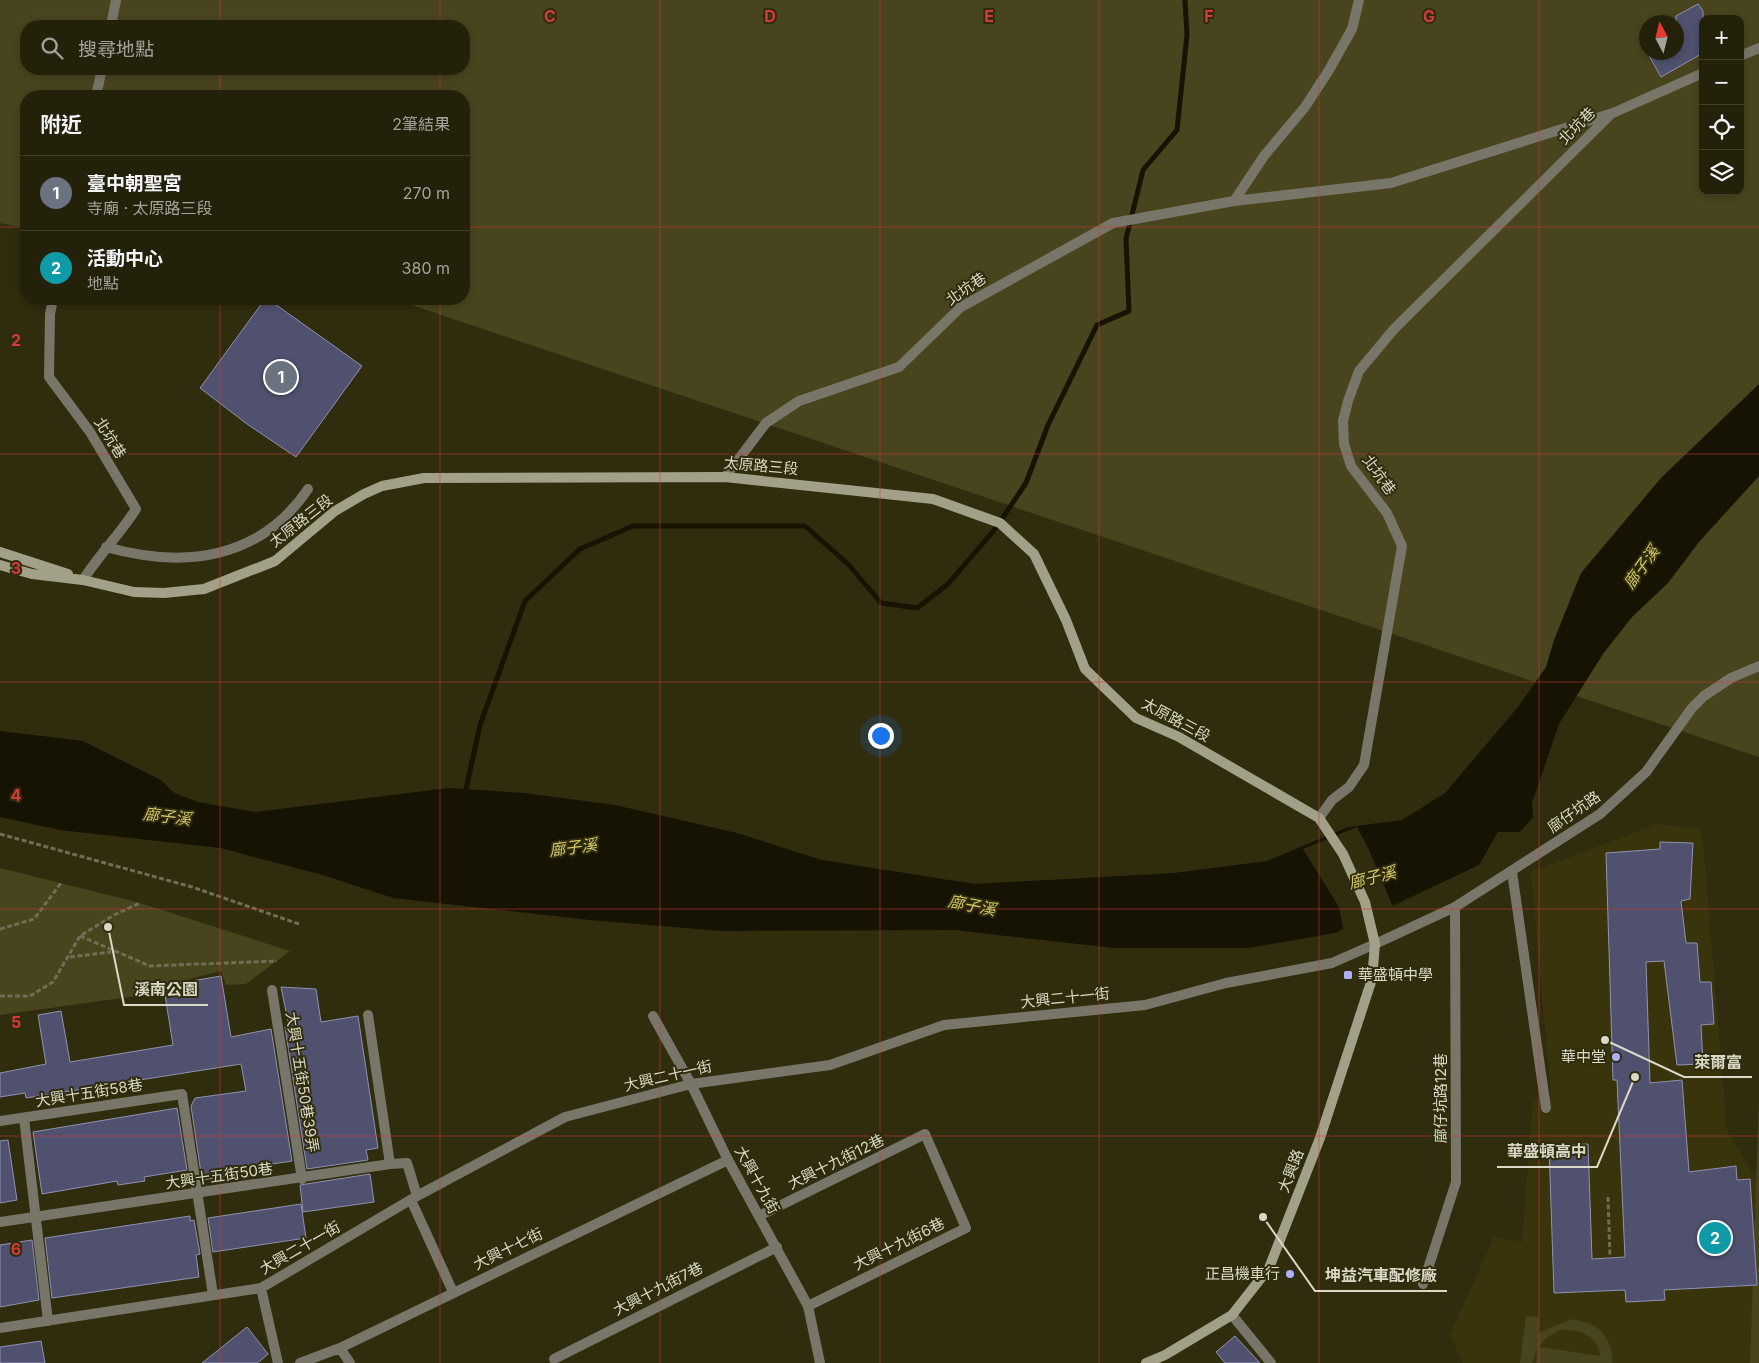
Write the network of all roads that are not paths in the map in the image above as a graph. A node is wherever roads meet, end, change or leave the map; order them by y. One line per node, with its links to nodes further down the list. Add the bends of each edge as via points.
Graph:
1 (116, 0): 3 (street)
2 (1360, 0): 10 (street, via 1352,29 1329,70)
3 (112, 20)
4 (1759, 48): 5 (street)
5 (1744, 54)
6 (1699, 74): 9 (street, 北坑巷)
7 (101, 75): 8 (street)
8 (97, 90)
9 (1613, 112): 10 (street, 北坑巷, via 1391,183); 19 (street, 北坑巷, via 1394,329 1359,371 1343,421 1344,444 1351,466 1387,512 1402,546 1364,766)
10 (1234, 201): 12 (street, 北坑巷, via 1113,223 1026,269 961,306 899,367 799,401 766,423)
11 (52, 305): 14 (street, 北坑巷, via 49,377 90,432 136,509)
12 (726, 477): 17 (main road, 太原路三段, via 448,477 403,481 382,486 335,511 275,561 204,589 134,592); 19 (main road, 太原路三段, via 933,498 1000,523 1034,554 1085,669 1136,718 1179,737)
13 (308, 489): 14 (street, via 277,523 229,552 164,558 133,555)
14 (106, 547): 17 (street, 北坑巷)
15 (0, 552): 17 (main road, 太原路三段)
16 (0, 564): 17 (main road, 太原路三段, via 32,574)
17 (82, 580)
18 (1759, 666): 20 (street, 廍仔坑路, via 1731,678 1704,696 1646,772 1600,814)
19 (1319, 818): 22 (main road, 太原路三段, via 1353,872)
20 (1512, 872): 21 (street, 廍仔坑路); 28 (street)
21 (1455, 907): 23 (street, 廍仔坑路); 41 (street, 廍仔坑路12巷, via 1456,1182)
22 (1373, 931): 23 (main road, 大興路)
23 (1376, 944): 27 (street, 大興二十一街, via 1332,963 1226,983 1145,1005 944,1025 830,1065); 46 (main road, 大興路, via 1372,979 1320,1138 1269,1268)
24 (272, 990): 34 (street, 大興十五街50巷39弄)
25 (368, 1015): 33 (street)
26 (653, 1016): 27 (street, 大興十九街)
27 (691, 1084): 32 (street, 大興十九街); 36 (street, 大興二十一街, via 565,1117)
28 (1546, 1108)
29 (24, 1118): 30 (street, 大興十五街58巷); 35 (street, 大興十五街58巷, via 182,1094); 37 (street)
30 (0, 1121)
31 (925, 1134): 38 (street, 大興十九街12巷); 45 (street, 大興十九街6巷, via 966,1228)
32 (728, 1160): 38 (street, 大興十九街); 43 (street, 大興十七街)
33 (390, 1164): 34 (street, 大興十五街50巷); 36 (street, 大興十五街50巷, via 407,1163)
34 (302, 1179): 35 (street, 大興十五街50巷)
35 (198, 1194): 37 (street, 大興十五街50巷); 44 (street)
36 (414, 1198): 42 (street, 大興二十一街); 43 (street)
37 (36, 1216): 39 (street, 大興十五街50巷); 47 (street)
38 (759, 1216): 40 (street, 大興十九街)
39 (0, 1222)
40 (777, 1247): 45 (street, 大興十九街); 50 (street, 大興十九街7巷)
41 (1423, 1284)
42 (261, 1288): 44 (street, 大興二十一街); 52 (street)
43 (453, 1292): 49 (street, 大興十七街)
44 (213, 1295): 47 (street, 大興二十一街)
45 (808, 1306): 55 (street, 大興十九街)
46 (1232, 1315): 51 (main road, 大興路); 57 (street)
47 (48, 1321): 48 (street, 大興二十一街)
48 (0, 1328)
49 (340, 1348): 53 (street, 大興十七街); 54 (street)
50 (554, 1359)
51 (1168, 1359): 56 (main road, 大興路)
52 (278, 1363)
53 (300, 1363)
54 (350, 1363)
55 (820, 1363)
56 (1148, 1363)
57 (1271, 1363)

